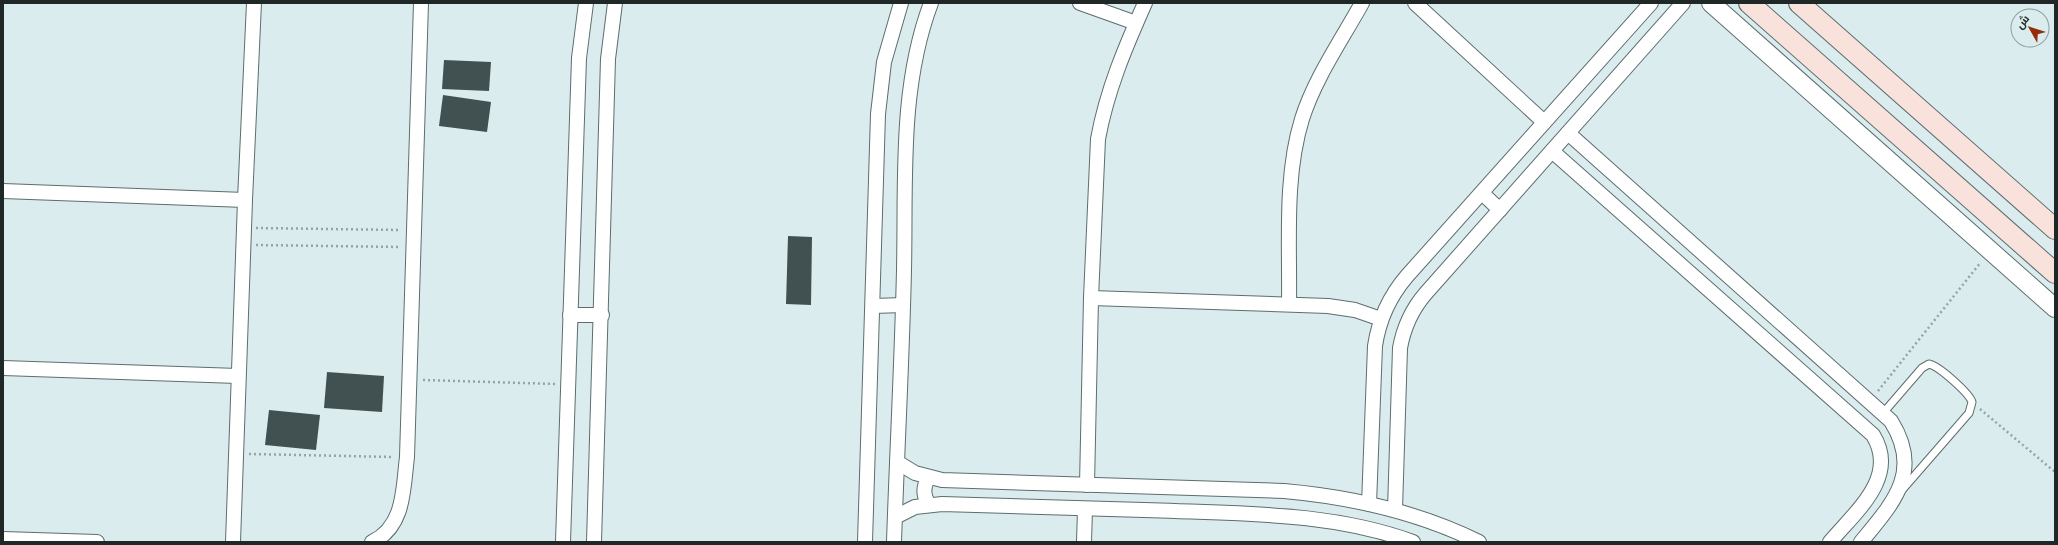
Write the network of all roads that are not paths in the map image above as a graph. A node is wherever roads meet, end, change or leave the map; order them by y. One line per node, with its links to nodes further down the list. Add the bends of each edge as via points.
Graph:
1 (254, 3): 22 (street)
2 (422, 3): 52 (street, via 407,457 398,515 384,534)
3 (586, 3): 31 (street, via 579,58)
4 (615, 3): 32 (street, via 608,59)
5 (901, 3): 29 (street, via 890,36 880,88)
6 (931, 3): 28 (street, via 919,41 910,89)
7 (1080, 3): 16 (street)
8 (1145, 3): 16 (street)
9 (1362, 3): 27 (street, via 1317,85 1297,137 1291,180)
10 (1415, 3): 17 (street)
11 (1650, 3): 17 (street)
12 (1683, 3): 18 (street)
13 (1711, 3): 30 (street)
14 (1749, 3): 25 (main road)
15 (1799, 3): 24 (main road)
16 (1136, 23): 26 (street, via 1108,92 1098,139)
17 (1544, 122): 21 (street)
18 (1568, 133): 19 (street); 34 (street)
19 (1552, 151): 23 (street); 37 (street)
20 (3, 191): 22 (street)
21 (1482, 193): 23 (street); 33 (street, via 1397,287)
22 (245, 200): 36 (street)
23 (1500, 210): 46 (street, via 1418,302 1406,324 1400,348)
24 (2055, 230)
25 (2055, 273)
26 (1091, 298): 27 (street); 41 (street)
27 (1289, 304): 33 (street, via 1342,307)
28 (903, 305): 29 (street); 39 (street)
29 (873, 306): 55 (street)
30 (2055, 308)
31 (570, 315): 32 (street); 53 (street)
32 (602, 315): 54 (street)
33 (1381, 319): 43 (street, via 1375,346)
34 (1827, 363): 37 (street); 38 (street)
35 (3, 368): 36 (street)
36 (238, 376): 51 (street)
37 (1812, 381): 59 (street, via 1868,429 1881,455 1881,470 1873,490)
38 (1884, 412): 42 (street, via 1897,430 1904,451 1904,473); 42 (lane, via 1922,368 1929,364 1938,367 1968,395 1972,402 1969,413)
39 (897, 462): 40 (street); 47 (street)
40 (928, 478): 41 (street); 44 (street, via 924,494)
41 (1087, 485): 43 (street, via 1284,491 1318,494)
42 (1898, 494): 60 (street)
43 (1369, 504): 46 (street)
44 (929, 505): 45 (street); 47 (street, via 910,509)
45 (1085, 508): 57 (street); 58 (street, via 1311,518 1376,530)
46 (1395, 510): 49 (street)
47 (895, 517): 56 (street)
48 (3, 539): 50 (street)
49 (1472, 541)
50 (97, 542)
51 (233, 542)
52 (372, 542)
53 (563, 542)
54 (594, 542)
55 (865, 542)
56 (894, 542)
57 (1084, 542)
58 (1413, 542)
59 (1830, 542)
60 (1861, 542)

